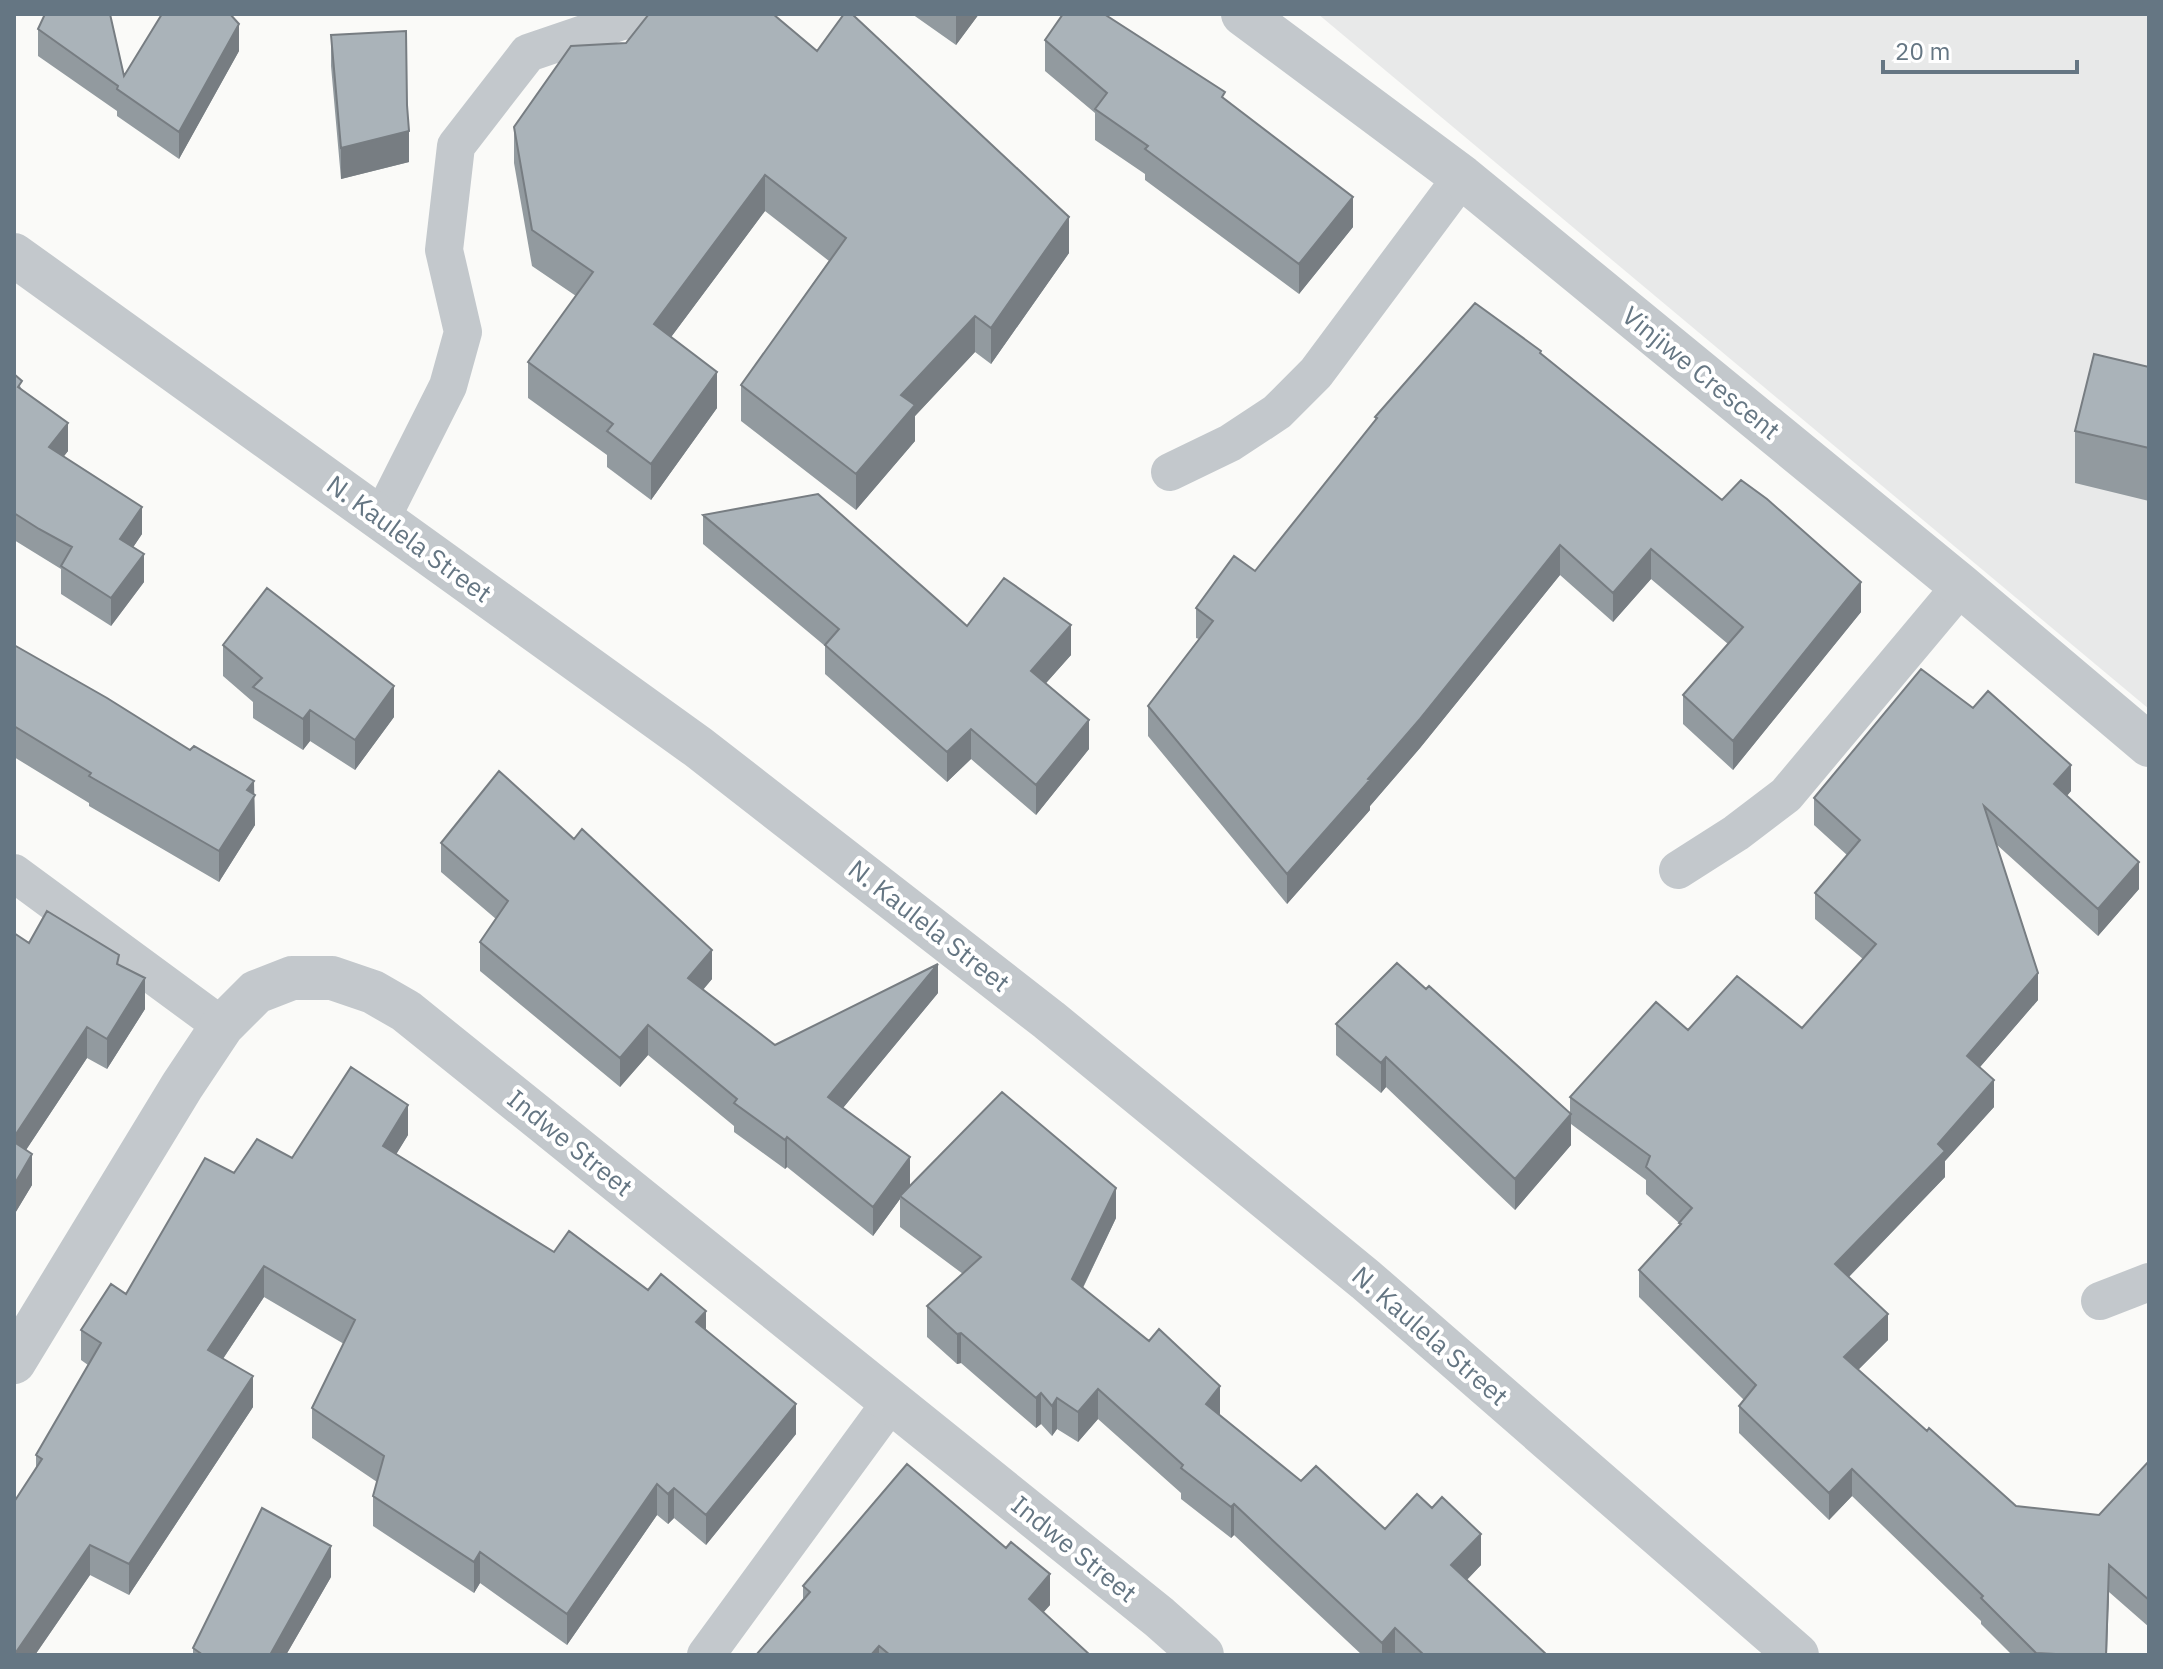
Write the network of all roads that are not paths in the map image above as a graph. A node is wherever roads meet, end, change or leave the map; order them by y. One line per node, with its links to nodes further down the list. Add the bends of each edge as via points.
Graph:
1 (657, 14): 6 (lane, via 528,53 456,146 444,250 463,332 448,386)
2 (1243, 14): 3 (street, Vinjiwe Crescent)
3 (1462, 177): 5 (lane, via 1316,373 1277,412 1230,443); 7 (street, Vinjiwe Crescent)
4 (14, 255): 6 (street, N. Kaulela Street)
5 (1170, 472)
6 (381, 519): 18 (street, N. Kaulela Street, via 698,747 1049,1020 1366,1280)
7 (1961, 586): 8 (street, Vinjiwe Crescent); 9 (lane, via 1786,795)
8 (2149, 745)
9 (1678, 870)
10 (14, 873): 11 (lane)
11 (222, 1026): 14 (street, Indwe Street); 15 (street, Indwe Street, via 256,992 292,978 332,978 373,992 406,1011)
12 (2149, 1282): 13 (lane)
13 (2100, 1301)
14 (14, 1362)
15 (891, 1402): 16 (lane); 17 (street, Indwe Street)
16 (706, 1655)
17 (1202, 1655)
18 (1797, 1655)

